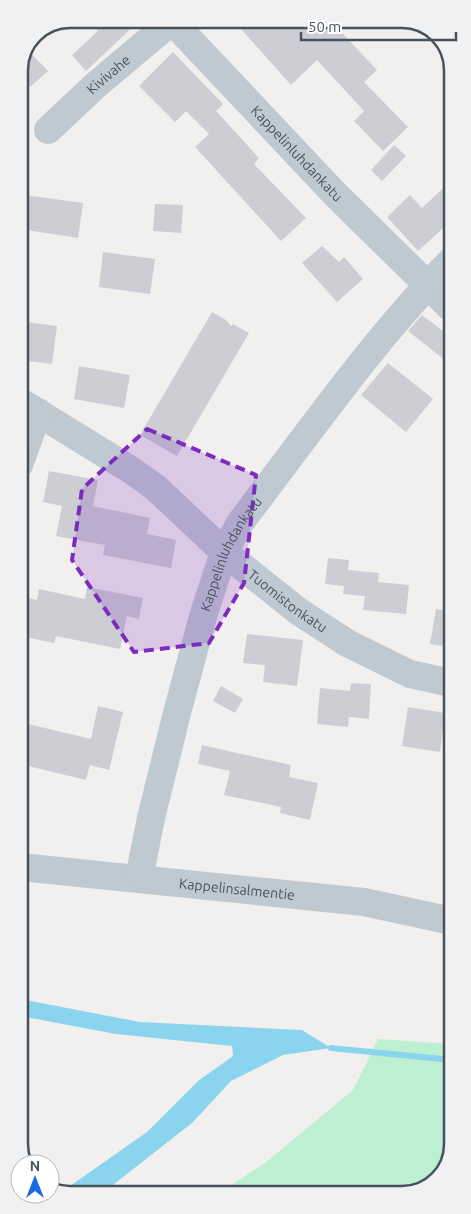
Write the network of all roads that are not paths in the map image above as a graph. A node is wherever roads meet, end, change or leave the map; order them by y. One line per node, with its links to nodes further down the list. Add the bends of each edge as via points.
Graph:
1 (162, 28): 3 (street, Kivivahe)
2 (179, 28): 5 (street, Kappelinluhdankatu, via 335,194)
3 (48, 130)
4 (443, 268): 5 (street, Kappelinluhdankatu)
5 (428, 284): 6 (street); 8 (street, Kappelinluhdankatu, via 376,345 240,523)
6 (443, 300)
7 (29, 407): 8 (street, Tuomistonkatu, via 156,488)
8 (224, 552): 9 (street, Tuomistonkatu, via 298,611 347,643 410,674); 11 (street, Kappelinluhdankatu, via 178,709)
9 (443, 681)
10 (28, 868): 11 (street, Kappelinsalmentie)
11 (139, 878): 12 (street, Kappelinsalmentie, via 364,902)
12 (443, 919)

